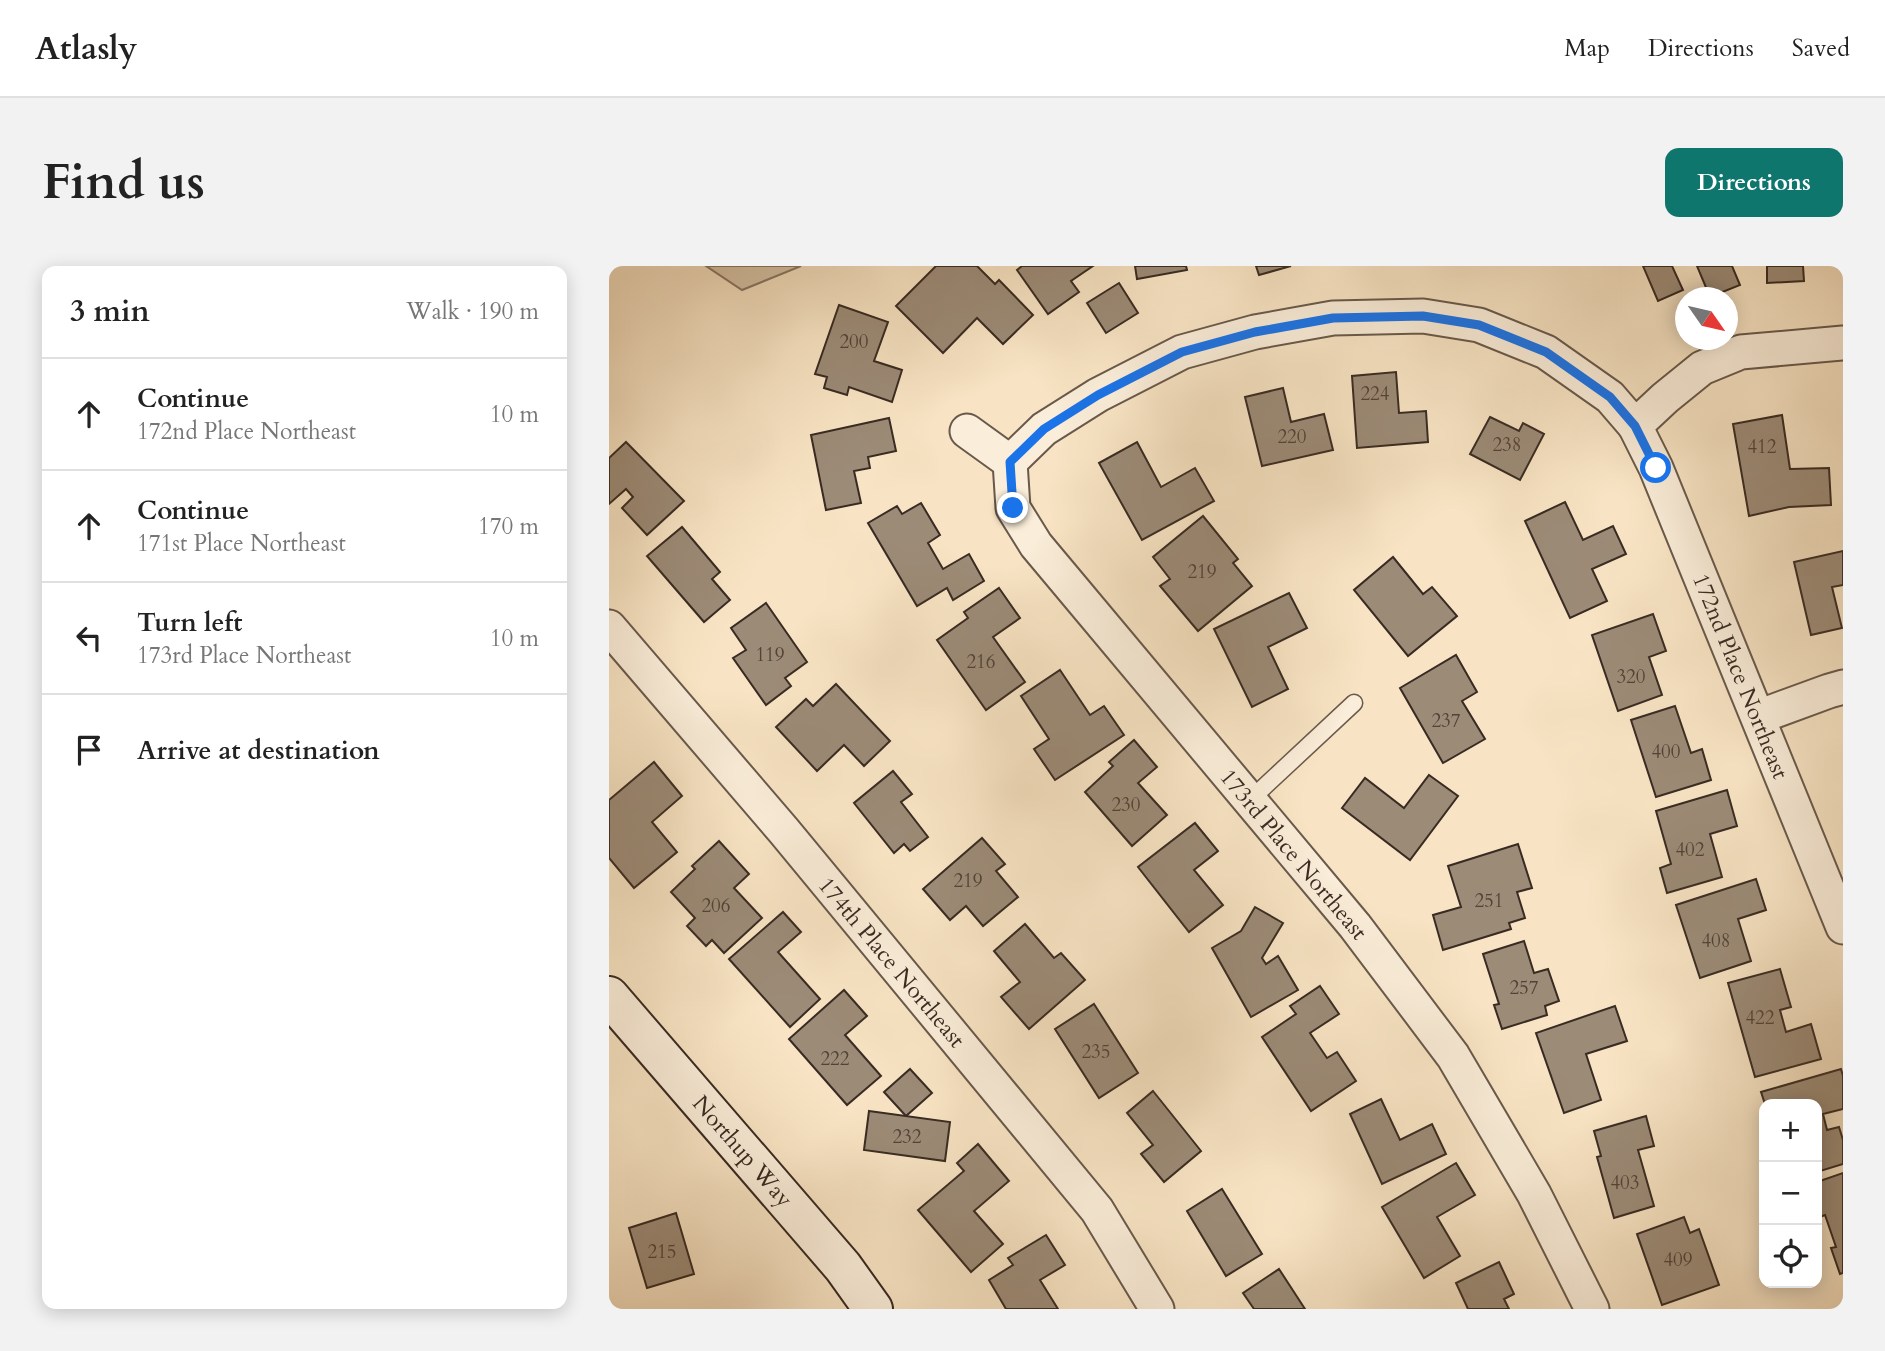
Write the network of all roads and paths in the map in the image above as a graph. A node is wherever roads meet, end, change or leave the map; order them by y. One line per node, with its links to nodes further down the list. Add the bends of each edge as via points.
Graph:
1 (1843, 343): 2 (street, via 1741,352 1702,368)
2 (1635, 426): 4 (street, 172nd Place Northeast, via 1610,397 1546,352 1479,325 1423,316 1333,318 1182,352 1044,429); 8 (street, 172nd Place Northeast)
3 (967, 431): 4 (street)
4 (1010, 462): 9 (street, 173rd Place Northeast, via 1013,508 1037,545)
5 (609, 627): 13 (street, 174th Place Northeast, via 1097,1210)
6 (1843, 687): 8 (street)
7 (1353, 703): 9 (lane)
8 (1758, 718): 10 (street, 172nd Place Northeast)
9 (1250, 800): 14 (street, 173rd Place Northeast, via 1355,926 1453,1056 1534,1194)
10 (1843, 927)
11 (609, 996): 12 (street, Northup Way, via 843,1267)
12 (873, 1309)
13 (1157, 1309)
14 (1592, 1309)

